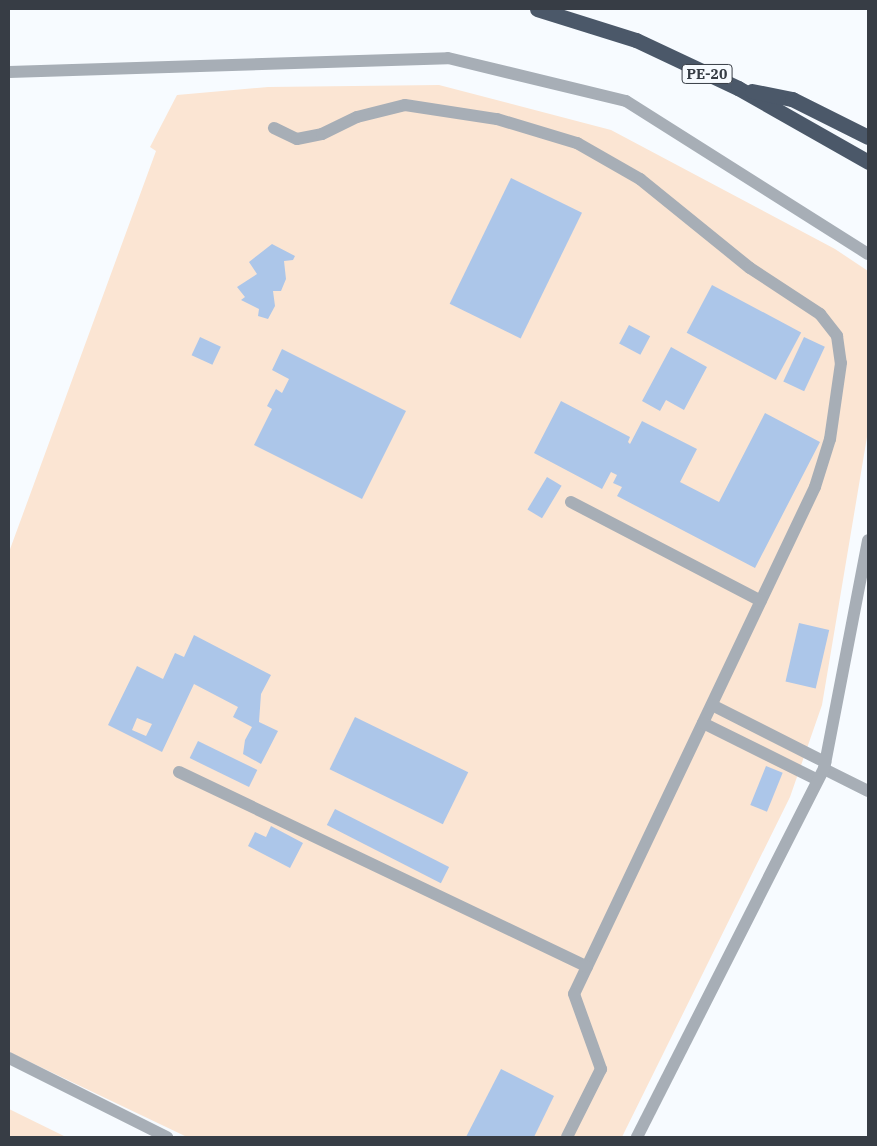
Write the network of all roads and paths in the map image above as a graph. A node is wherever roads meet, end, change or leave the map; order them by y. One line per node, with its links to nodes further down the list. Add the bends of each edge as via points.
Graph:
1 (537, 9): 3 (highway, PE-20, via 636,40)
2 (9, 72): 7 (lane, via 448,58 626,101)
3 (738, 88): 5 (highway, via 792,99); 6 (highway, PE-20)
4 (274, 128): 10 (lane, via 297,139 313,136 357,117 405,105 497,119 577,143 640,178 750,268 820,314 836,336 841,363 830,439 815,488)
5 (868, 138)
6 (868, 162)
7 (868, 254)
8 (571, 502): 10 (lane)
9 (868, 540): 13 (lane)
10 (761, 602): 11 (lane)
11 (712, 704): 12 (lane); 13 (lane)
12 (703, 723): 15 (lane); 17 (lane)
13 (825, 765): 15 (lane); 16 (lane)
14 (179, 772): 17 (lane)
15 (818, 780): 21 (lane)
16 (868, 791)
17 (587, 967): 20 (lane, via 574,994 601,1069)
18 (9, 1058): 19 (lane)
19 (167, 1137)
20 (567, 1137)
21 (637, 1137)

